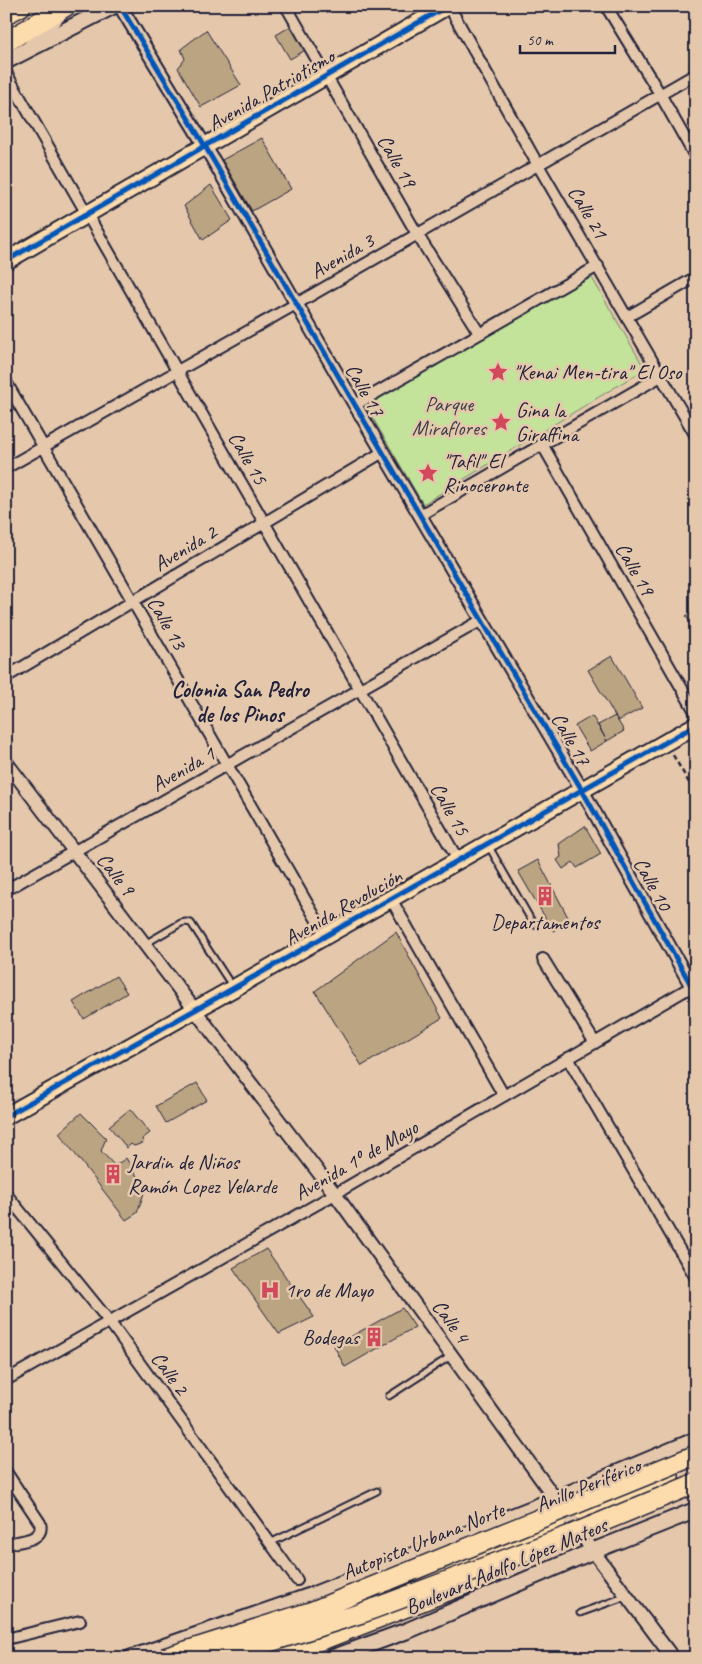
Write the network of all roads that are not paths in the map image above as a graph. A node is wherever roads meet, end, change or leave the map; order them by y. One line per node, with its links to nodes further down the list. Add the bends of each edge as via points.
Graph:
1 (21, 6): 8 (highway)
2 (68, 6): 9 (highway); 10 (street)
3 (113, 6): 10 (main road)
4 (120, 6): 16 (street, Calle 17)
5 (286, 6): 14 (street, Calle 19)
6 (448, 6): 14 (main road, Avenida Patriotismo); 18 (street, Calle 21)
7 (606, 6): 15 (street)
8 (6, 14)
9 (6, 42)
10 (26, 50): 11 (main road)
11 (6, 61)
12 (6, 73): 19 (street, Calle 15)
13 (696, 74): 15 (street, Avenida 3)
14 (327, 76): 16 (main road, Avenida Patriotismo); 20 (street, Calle 19)
15 (660, 94): 17 (street); 18 (street, Avenida 3)
16 (205, 146): 19 (main road, Avenida Patriotismo); 24 (street, Calle 17)
17 (696, 158)
18 (538, 165): 20 (street, Avenida 3); 22 (street, Calle 21)
19 (87, 214): 21 (main road, Avenida Patriotismo); 27 (street, Calle 15)
20 (417, 234): 24 (street, Avenida 3); 26 (street, Calle 19)
21 (6, 261)
22 (598, 266): 25 (street, Calle 21); 26 (street)
23 (696, 278): 25 (street)
24 (296, 304): 27 (street, Avenida 3); 30 (street, Calle 17)
25 (627, 317): 28 (street, Calle 21)
26 (479, 333): 30 (street)
27 (176, 371): 33 (street, Avenida 3); 37 (street, Calle 15)
28 (661, 376): 31 (street, Calle 21); 32 (street)
29 (6, 382): 33 (street, Calle 13)
30 (355, 405): 34 (street, Calle 17)
31 (696, 436)
32 (542, 444): 36 (street); 42 (street, Calle 19)
33 (44, 447): 35 (street, Avenida 3); 38 (street, Calle 13)
34 (383, 452): 36 (street, Calle 17); 37 (street, Avenida 2)
35 (6, 468)
36 (420, 515): 39 (street, Calle 17)
37 (264, 522): 38 (street, Avenida 2); 41 (street, Calle 15)
38 (133, 601): 40 (street, Avenida 2); 45 (street, Calle 13)
39 (482, 620): 41 (street, Avenida 1); 46 (street, Calle 17)
40 (6, 677)
41 (360, 689): 45 (street, Avenida 1); 49 (street, Calle 15)
42 (696, 713)
43 (696, 725): 46 (main road, Avenida Revolución)
44 (6, 762): 48 (street, Calle 9)
45 (227, 765): 48 (street, Avenida 1); 53 (street, Calle 13)
46 (582, 790): 47 (main road, Avenida Revolución); 57 (street, Calle 10)
47 (488, 843): 49 (main road, Avenida Revolución); 52 (lane)
48 (74, 852): 50 (street, Avenida 1); 54 (street, Calle 9)
49 (458, 860): 51 (main road, Avenida Revolución)
50 (6, 890)
51 (391, 898): 53 (main road, Avenida Revolución); 61 (street)
52 (534, 925)
53 (326, 936): 56 (main road, Avenida Revolución)
54 (145, 944): 56 (lane, via 186,922 191,924); 58 (street, Calle 9)
55 (543, 959): 59 (street)
56 (234, 988): 58 (main road, Avenida Revolución)
57 (694, 989): 59 (street, Avenida 1º de Mayo)
58 (195, 1010): 62 (main road, Avenida Revolución); 64 (street, Calle 4)
59 (595, 1043): 60 (street, Avenida 1º de Mayo)
60 (568, 1058): 61 (street, Avenida 1º de Mayo); 65 (street)
61 (504, 1096): 64 (street, Avenida 1º de Mayo)
62 (6, 1116)
63 (6, 1194): 66 (street, Calle 2)
64 (335, 1194): 66 (street, Avenida 1º de Mayo); 67 (street, Calle 4)
65 (696, 1278)
66 (109, 1321): 68 (street, Avenida 1º de Mayo); 79 (street, Calle 2)
67 (451, 1356): 69 (lane); 77 (street, Calle 4)
68 (6, 1380)
69 (389, 1396)
70 (696, 1440): 77 (main road, Boulevard Adolfo López Mateos)
71 (696, 1455): 88 (highway, Autopista Urbana Norte, bridge, via 313,1611)
72 (696, 1465): 89 (highway, Anillo Periférico, via 398,1587)
73 (6, 1472): 80 (street, via 41,1529 34,1538)
74 (696, 1483): 90 (highway, Autopista Urbana Norte, bridge, via 568,1536 362,1613)
75 (696, 1490): 91 (highway, via 414,1605)
76 (377, 1492): 79 (lane)
77 (555, 1499): 81 (street, Calle 4); 87 (main road, Boulevard Adolfo López Mateos, via 310,1596)
78 (695, 1513): 81 (main road, Boulevard Adolfo López Mateos)
79 (270, 1543): 82 (street, Calle 2)
80 (6, 1544)
81 (593, 1551): 83 (street, Calle 4); 92 (main road, Boulevard Adolfo López Mateos, via 409,1630)
82 (297, 1580)
83 (627, 1596): 84 (lane); 93 (street, Calle 4)
84 (580, 1613)
85 (80, 1621): 86 (street)
86 (6, 1639)
87 (131, 1658)
88 (164, 1658)
89 (186, 1658)
90 (219, 1658)
91 (267, 1658)
92 (332, 1658)
93 (673, 1658)

